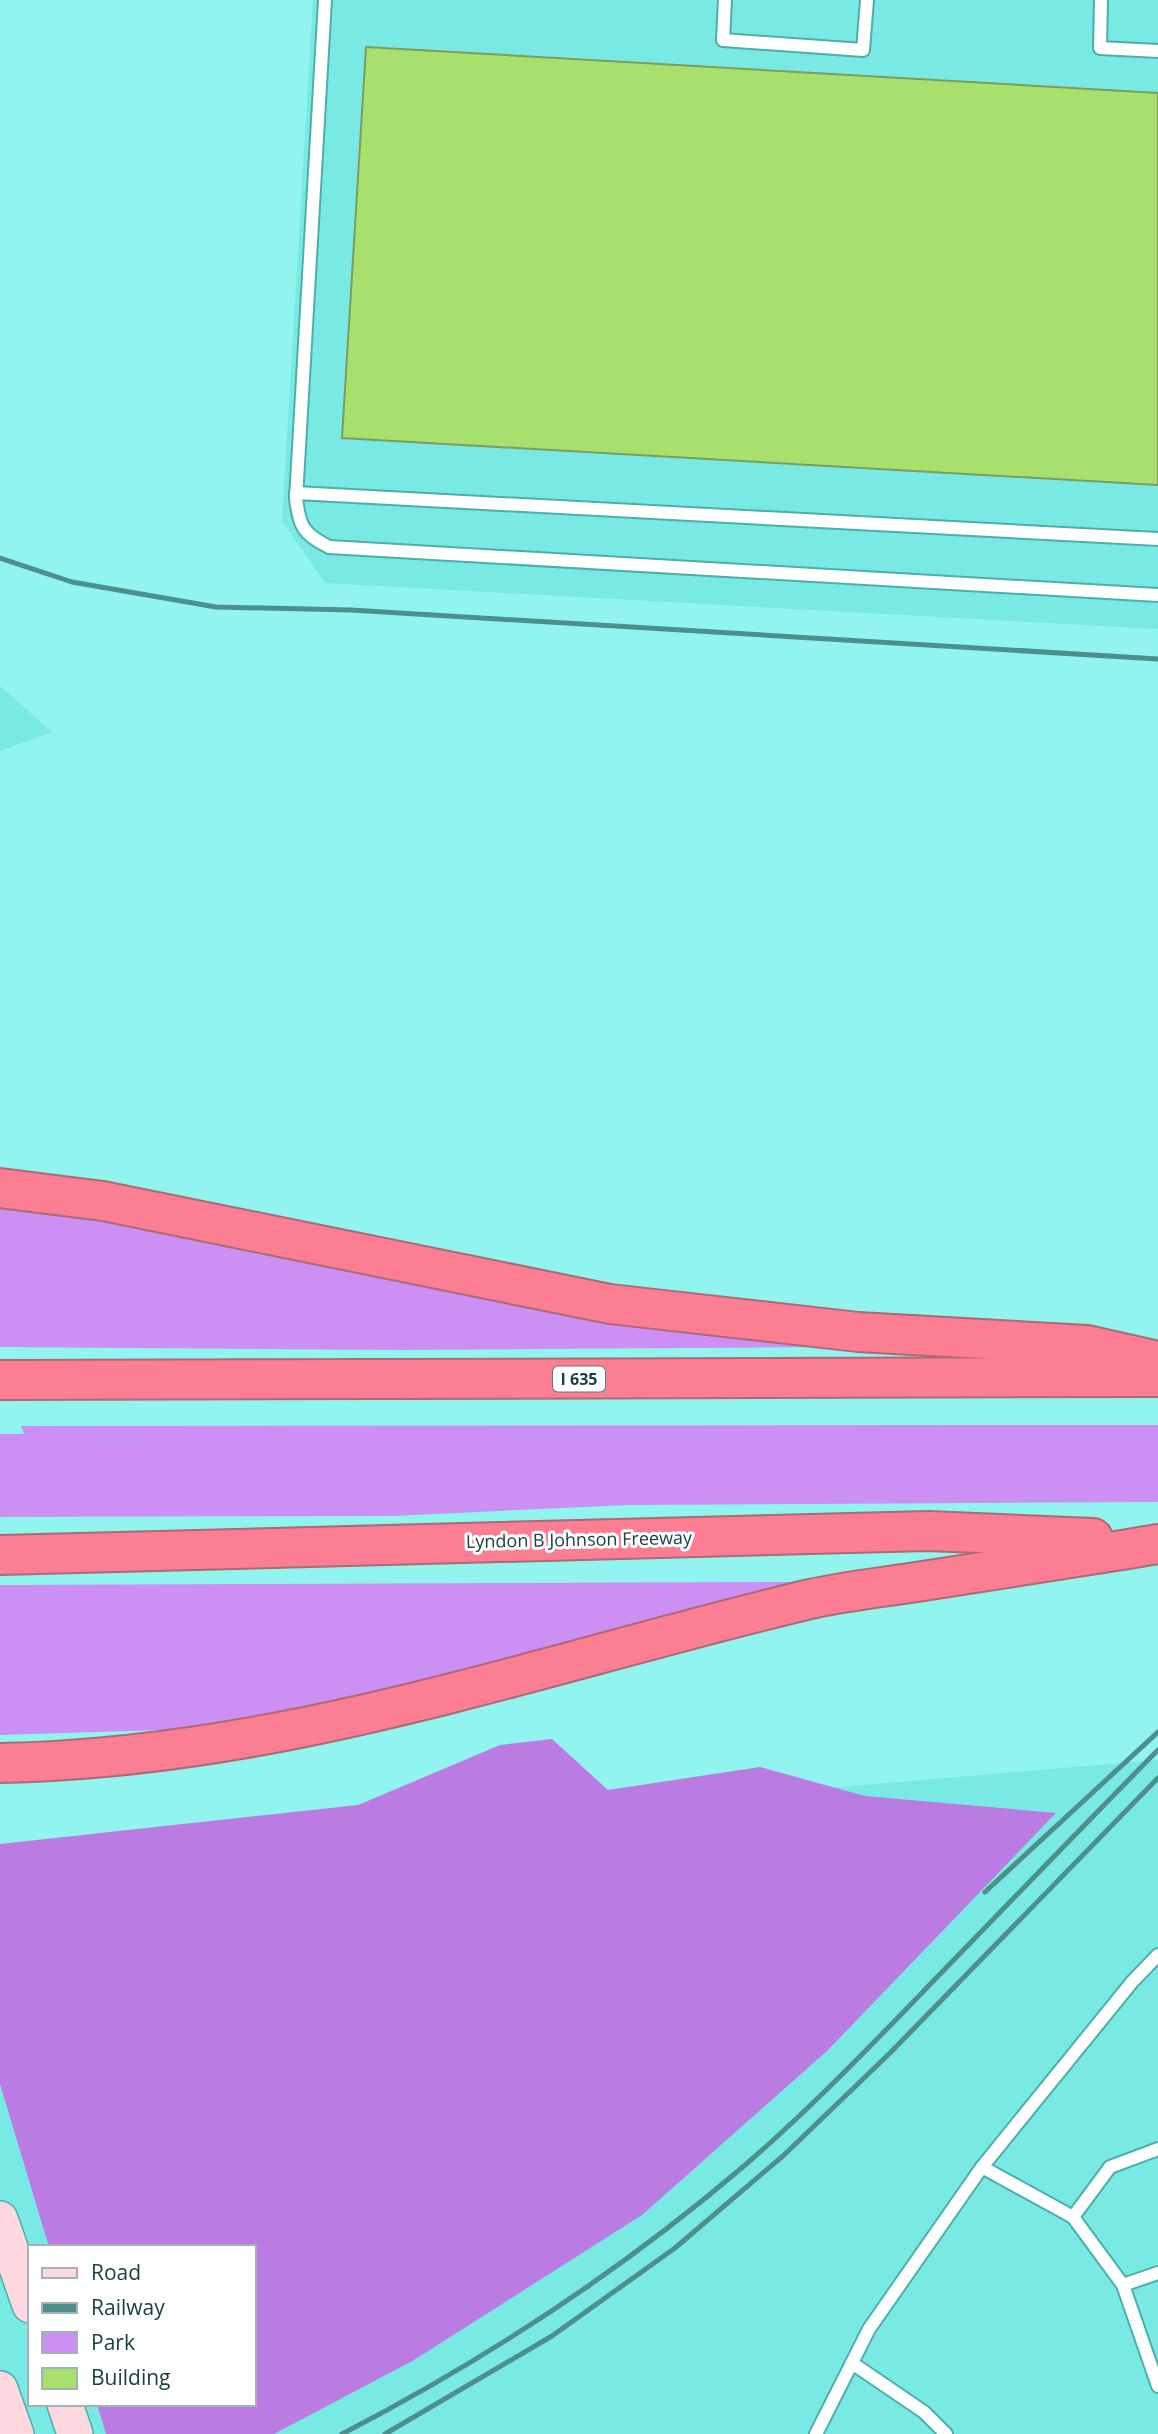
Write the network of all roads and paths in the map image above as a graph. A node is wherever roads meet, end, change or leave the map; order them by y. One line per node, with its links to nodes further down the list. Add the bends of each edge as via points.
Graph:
1 (325, 0): 6 (lane)
2 (725, 0): 3 (lane, via 723,40 863,50)
3 (867, 0)
4 (1101, 0): 5 (lane, via 1100,48)
5 (1158, 51)
6 (296, 493): 7 (lane); 8 (lane, via 299,520 309,537 328,547)
7 (1158, 539)
8 (1158, 595)
9 (0, 1188): 10 (highway, via 103,1201 610,1304 858,1332 1087,1345)
10 (1158, 1361)
11 (1158, 1377): 12 (highway, I 635)
12 (0, 1380)
13 (1158, 1543): 14 (highway, Lyndon B Johnson Freeway, via 929,1531); 15 (highway, via 811,1599 390,1710 280,1734 160,1752)
14 (0, 1555)
15 (0, 1763)
16 (1158, 1955): 18 (lane)
17 (1158, 2150): 19 (lane, via 1110,2167)
18 (982, 2167): 19 (lane); 25 (lane, via 869,2329)
19 (1073, 2217): 23 (lane)
20 (0, 2219): 21 (main road)
21 (7, 2260): 24 (main road)
22 (1158, 2273): 23 (lane)
23 (1123, 2285): 26 (lane)
24 (28, 2301)
25 (852, 2363): 31 (lane); 32 (lane, via 924,2412)
26 (1158, 2386)
27 (0, 2389): 29 (main road)
28 (66, 2406): 30 (main road)
29 (16, 2434)
30 (75, 2434)
31 (816, 2434)
32 (946, 2434)

